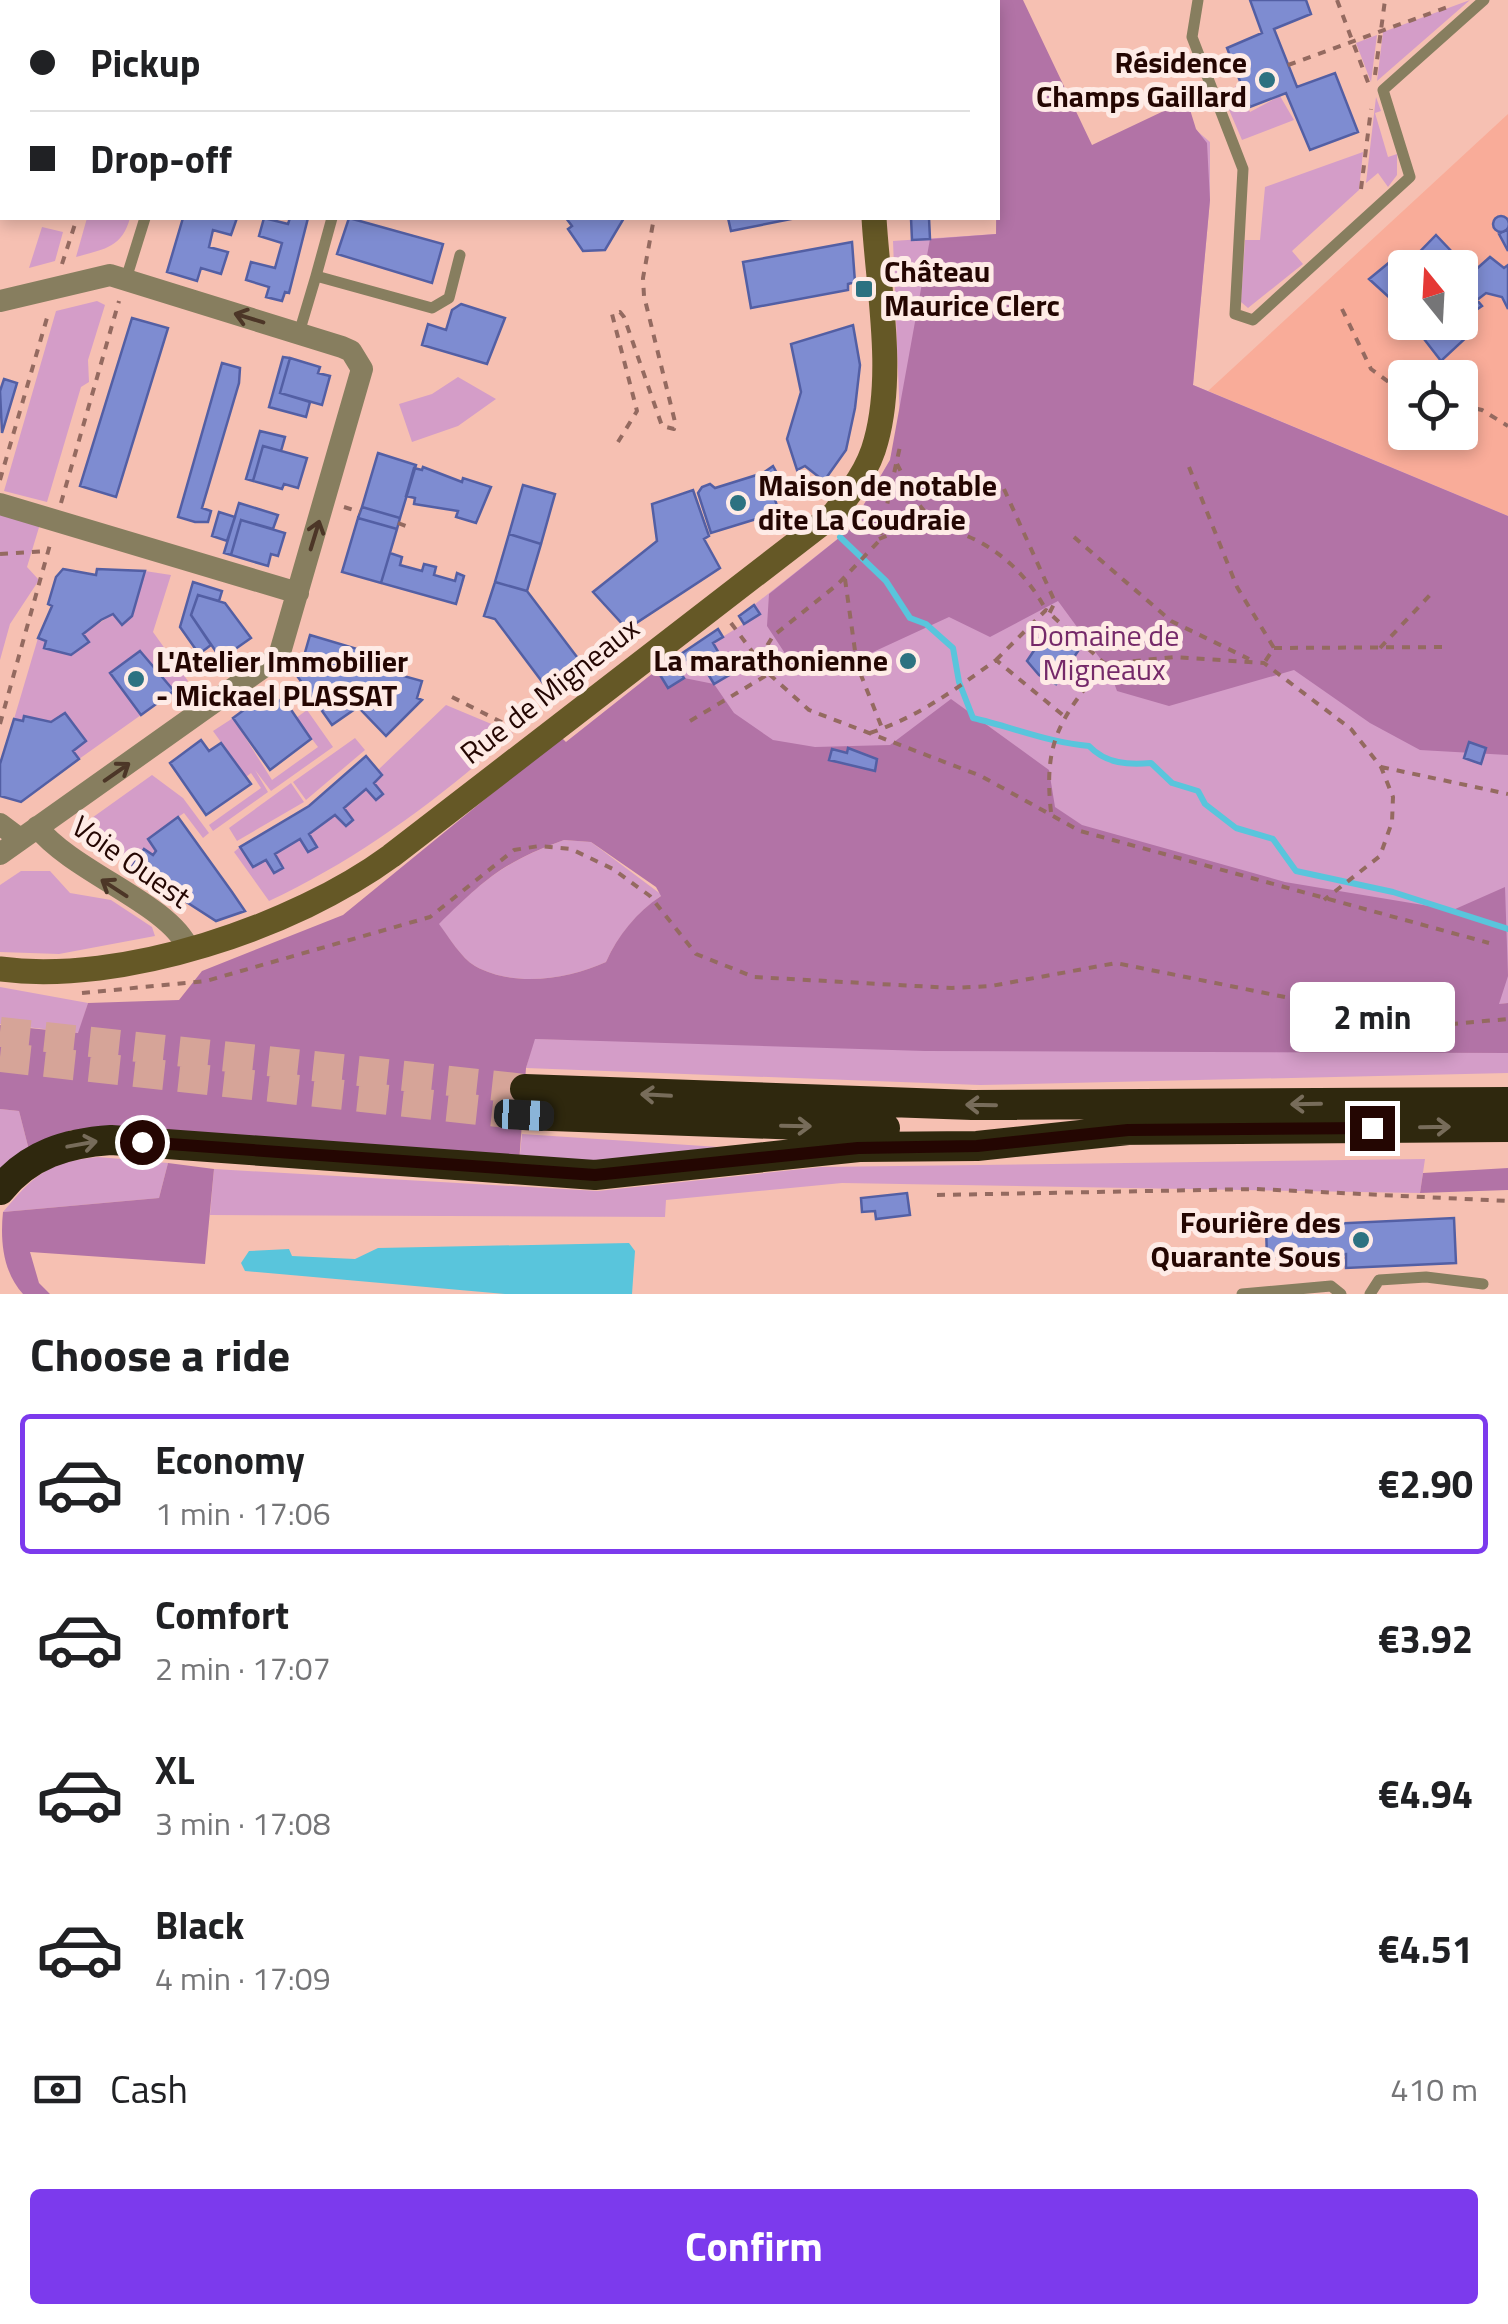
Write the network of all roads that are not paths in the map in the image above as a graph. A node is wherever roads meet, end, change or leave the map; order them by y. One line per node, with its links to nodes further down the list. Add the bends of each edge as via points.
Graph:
1 (1198, 0): 2 (lane, via 1192,37 1243,169 1235,314 1253,320 1410,176 1383,90)
2 (1484, 0)
3 (144, 220): 8 (lane)
4 (331, 220): 7 (lane)
5 (874, 220): 16 (street, Rue de Migneaux, via 883,386 876,444 834,514 350,886)
6 (460, 256): 7 (lane, via 448,298 432,308)
7 (316, 276): 10 (lane)
8 (126, 279): 9 (street, via 110,275); 10 (street, one-way to 8)
9 (0, 301)
10 (299, 333): 12 (street, one-way to 10, via 362,378 352,352)
11 (0, 504): 12 (street)
12 (298, 592): 14 (street, one-way to 12, via 279,656)
13 (0, 824): 14 (street, Voie Ouest)
14 (29, 833): 15 (street); 16 (street, Voie Ouest, one-way to 14, via 173,926)
15 (0, 854)
16 (188, 948): 17 (street, Rue de Migneaux, via 69,971)
17 (0, 969)
18 (1508, 1102): 20 (highway, one-way to 20, via 524,1102 782,1126)
19 (1508, 1126): 20 (highway, one-way to 19)
20 (1128, 1130): 21 (highway, one-way to 20, via 46,1153 112,1140 595,1175)
21 (0, 1190)
22 (1484, 1284): 25 (lane, via 1378,1280)
23 (1242, 1294): 24 (lane, via 1331,1286)
24 (1342, 1294)
25 (1370, 1294)

